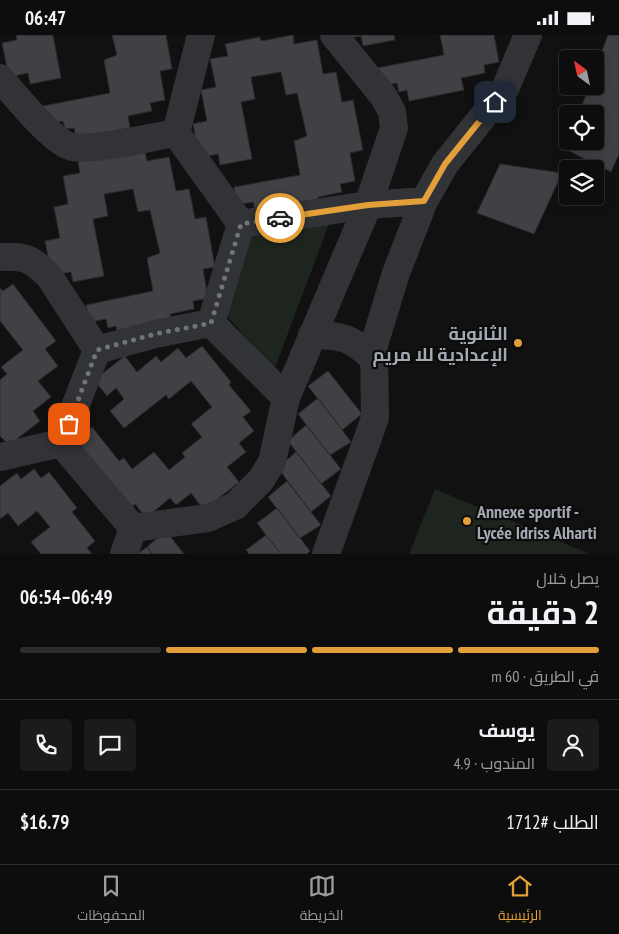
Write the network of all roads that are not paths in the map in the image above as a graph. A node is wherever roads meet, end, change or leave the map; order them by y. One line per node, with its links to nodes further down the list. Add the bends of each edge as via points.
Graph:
1 (201, 35): 5 (street)
2 (334, 35): 7 (street, via 384,97 392,112 394,129)
3 (528, 35): 6 (street, via 505,89 445,164)
4 (0, 78): 5 (street, via 53,136 72,147)
5 (176, 133): 8 (street)
6 (424, 201): 7 (street); 13 (street, via 377,332)
7 (368, 205): 8 (street); 11 (street)
8 (241, 224): 10 (street)
9 (0, 257): 12 (street, via 26,258 40,267)
10 (211, 323): 12 (street); 14 (street)
11 (312, 335): 13 (street, via 349,339); 14 (street)
12 (97, 350): 15 (street)
13 (374, 359): 19 (street, via 374,418)
14 (286, 398): 17 (street, via 272,462 261,479 235,506 208,518)
15 (62, 443): 16 (street); 17 (street)
16 (0, 457)
17 (133, 528): 18 (street)
18 (124, 554)
19 (326, 554)

